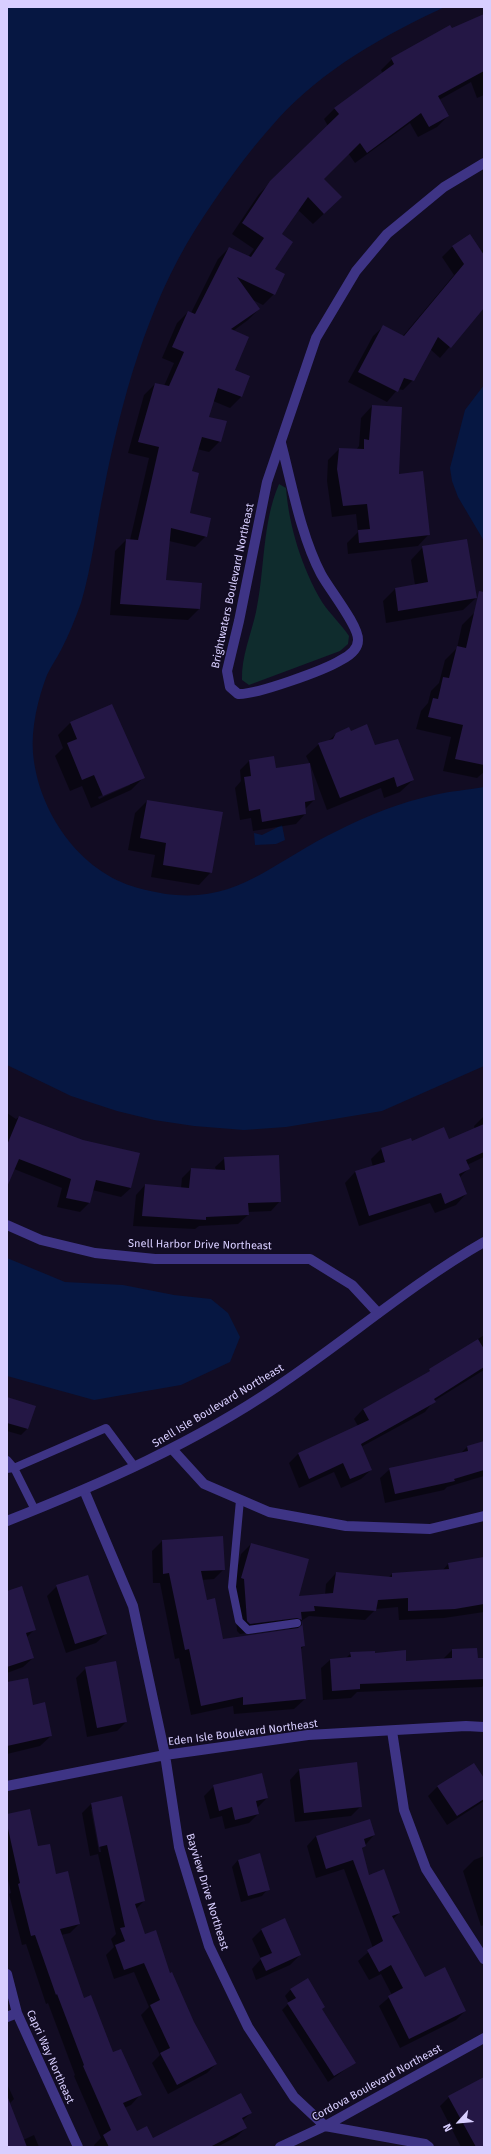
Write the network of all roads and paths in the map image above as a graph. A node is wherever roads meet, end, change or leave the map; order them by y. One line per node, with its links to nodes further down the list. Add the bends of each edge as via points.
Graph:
1 (484, 163): 2 (street, Brightwaters Boulevard Northeast, via 421,204 387,234 356,271 316,338)
2 (281, 443): 2 (street, Brightwaters Boulevard Northeast, via 267,482 227,671 230,687 238,694 255,692 335,663 350,654 358,641 358,633 352,622 320,573 307,537)
3 (7, 1225): 5 (street, Snell Harbor Drive Northeast, via 41,1240 95,1253 155,1258 310,1259 352,1285)
4 (484, 1242): 5 (street, Snell Isle Boulevard Northeast, via 422,1280)
5 (378, 1313): 6 (street, Snell Isle Boulevard Northeast, via 278,1386)
6 (173, 1450): 8 (street, Snell Isle Boulevard Northeast); 11 (street, via 204,1484)
7 (7, 1460): 9 (lane)
8 (135, 1467): 9 (lane, via 106,1428); 10 (street, Snell Isle Boulevard Northeast)
9 (10, 1468): 12 (lane)
10 (84, 1490): 12 (street, Snell Isle Boulevard Northeast); 18 (street, Bayview Drive Northeast, via 134,1606)
11 (240, 1500): 13 (street, via 269,1512 346,1526 430,1529); 15 (lane, via 232,1587 239,1621 248,1630)
12 (35, 1510): 14 (street, Snell Isle Boulevard Northeast)
13 (484, 1516)
14 (7, 1521)
15 (297, 1623)
16 (484, 1726): 17 (street, Eden Isle Boulevard Northeast)
17 (392, 1731): 18 (street, Eden Isle Boulevard Northeast, via 308,1735); 20 (street, via 404,1810 426,1869)
18 (165, 1755): 19 (street, Eden Isle Boulevard Northeast); 25 (street, Bayview Drive Northeast, via 179,1847 209,1946 248,2027 294,2097)
19 (7, 1786)
20 (484, 1959)
21 (7, 1974): 22 (street, Capri Way Northeast)
22 (17, 2013): 23 (street); 26 (street, Capri Way Northeast)
23 (7, 2017)
24 (484, 2038): 25 (street, Cordova Boulevard Northeast)
25 (325, 2126): 27 (street, Cordova Boulevard Northeast); 28 (street, via 425,2144)
26 (78, 2147)
27 (280, 2147)
28 (429, 2147)

